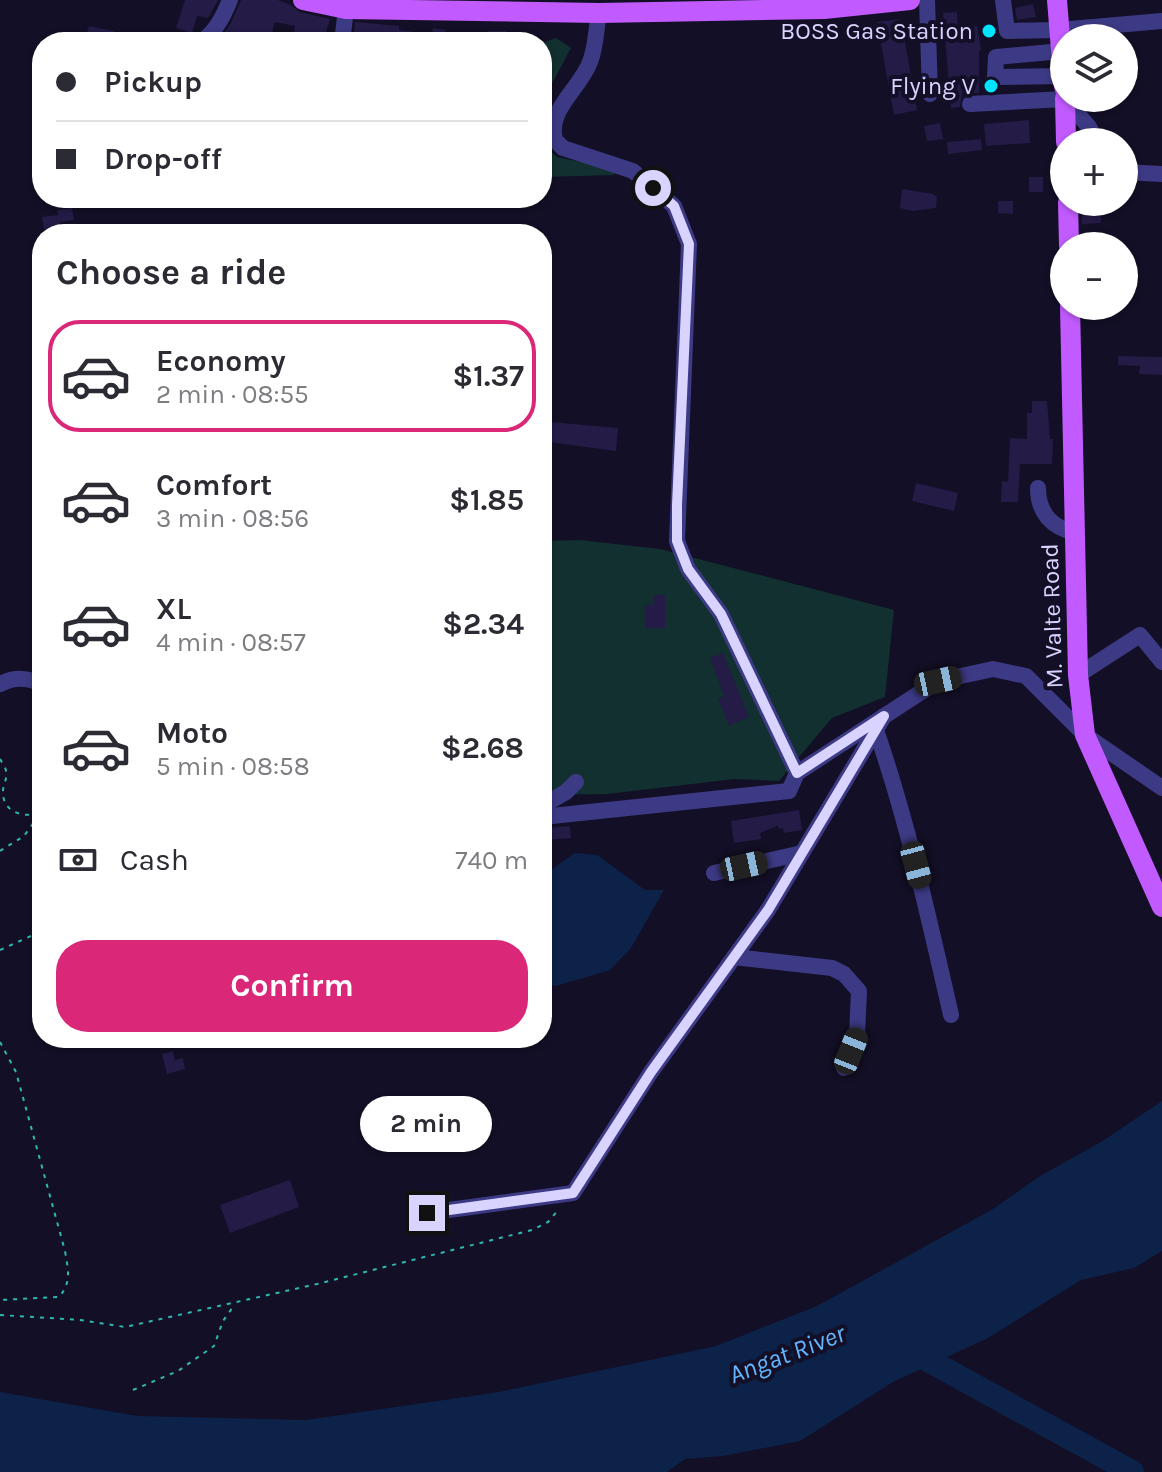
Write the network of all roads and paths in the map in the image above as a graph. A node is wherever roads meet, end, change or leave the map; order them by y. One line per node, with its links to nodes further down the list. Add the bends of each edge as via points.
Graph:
1 (230, 0): 14 (street)
2 (303, 0): 8 (main road)
3 (910, 0): 9 (main road, via 824,9)
4 (927, 0): 18 (street)
5 (1003, 0): 13 (street, via 1007,31)
6 (1057, 0): 11 (main road)
7 (490, 6): 8 (main road); 9 (main road)
8 (346, 9): 15 (street)
9 (599, 13): 35 (street, via 590,63 562,104 554,123 555,140 563,148 633,171 674,206 689,244 677,541 688,569 721,614)
10 (1162, 21): 12 (street)
11 (1059, 24)
12 (1128, 24)
13 (1050, 30)
14 (212, 32)
15 (343, 32)
16 (1050, 52): 17 (street, via 996,57 995,77)
17 (1050, 80)
18 (930, 94)
19 (1050, 99): 20 (street)
20 (970, 104)
21 (1077, 112): 22 (street)
22 (1090, 128)
23 (1138, 173): 24 (street)
24 (1162, 174)
25 (1070, 320): 27 (main road, M. Valte Road)
26 (1038, 488): 27 (street, via 1047,518)
27 (1076, 533): 29 (main road, M. Valte Road)
28 (1162, 662): 29 (street, via 1140,635)
29 (1078, 675): 33 (main road, M. Valte Road)
30 (32, 679): 31 (street)
31 (0, 684)
32 (880, 723): 33 (street, via 938,681 993,669 1026,676); 35 (street); 43 (street); 49 (street)
33 (1085, 735): 37 (street); 45 (main road, M. Valte Road)
34 (0, 759): 39 (path, via 7,774 7,806 15,813)
35 (797, 773): 40 (street, via 789,791)
36 (576, 782): 38 (street)
37 (1162, 788)
38 (552, 800)
39 (32, 814)
40 (552, 816)
41 (32, 825): 42 (path)
42 (0, 851)
43 (802, 853): 44 (street); 48 (street)
44 (714, 873)
45 (1162, 907)
46 (32, 936): 47 (path)
47 (0, 950)
48 (734, 957): 51 (street, via 832,968 844,974 859,991 857,1035); 52 (street)
49 (951, 1015)
50 (0, 1042): 54 (path, via 16,1072 69,1279 59,1297)
51 (844, 1068)
52 (573, 1193): 53 (street); 55 (path, via 548,1222 532,1230)
53 (427, 1213)
54 (0, 1300)
55 (235, 1303): 56 (path, via 125,1327); 57 (path, via 214,1346 178,1371)
56 (0, 1315)
57 (133, 1390)

